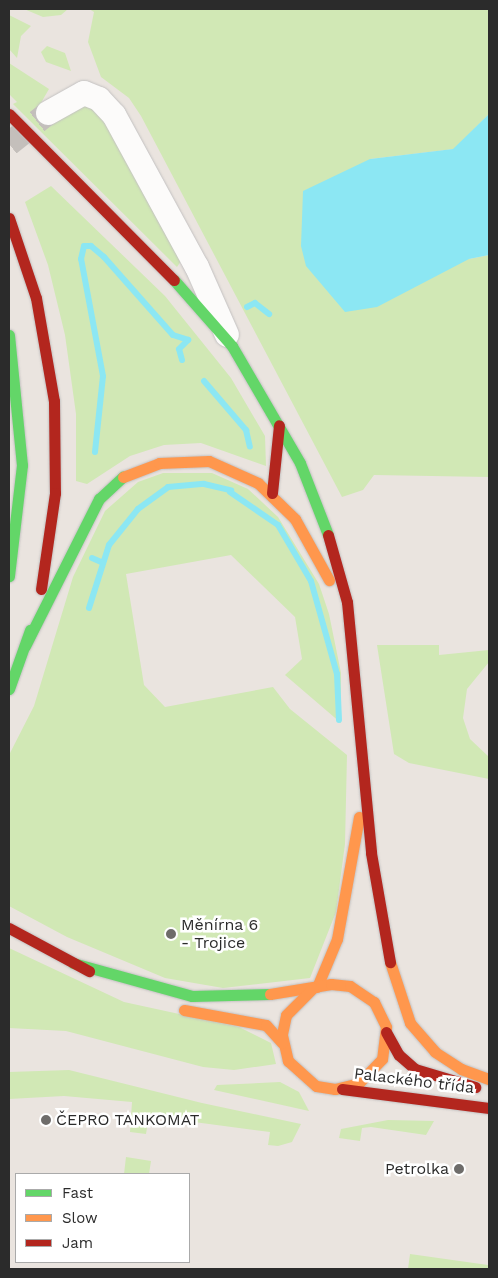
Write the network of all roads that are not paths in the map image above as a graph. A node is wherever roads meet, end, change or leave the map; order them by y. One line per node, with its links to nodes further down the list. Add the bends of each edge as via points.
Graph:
1 (48, 113): 5 (street, via 84,93 98,99 114,115 197,267)
2 (9, 114): 5 (main road, via 145,248)
3 (9, 218): 9 (main road, via 44,334 56,436 52,525 39,598)
4 (10, 340): 8 (main road, via 22,465)
5 (232, 346): 6 (main road)
6 (279, 424): 7 (main road); 11 (main road, via 313,492 336,554 347,602)
7 (272, 493): 9 (main road, via 226,466 191,459 146,466 119,479 82,526); 11 (main road, via 305,534 335,593)
8 (9, 576)
9 (24, 646): 10 (main road)
10 (9, 689)
11 (358, 695): 12 (main road)
12 (366, 778): 13 (main road); 17 (main road, via 337,939)
13 (371, 853): 14 (main road); 23 (main road, via 382,929 402,1008 435,1052 461,1069)
14 (369, 924)
15 (9, 928): 16 (main road)
16 (73, 963): 17 (main road, via 192,996 243,998); 19 (main road)
17 (315, 987): 21 (main road, via 341,984 359,990 374,1002); 22 (main road, via 286,1015)
18 (380, 989): 21 (main road)
19 (137, 994)
20 (169, 1006): 22 (main road, via 266,1025)
21 (386, 1030): 24 (main road, via 385,1052 372,1073 359,1083); 25 (main road, Palackého třída, via 398,1055 415,1070)
22 (282, 1043): 24 (main road, via 299,1075 316,1086)
23 (489, 1079)
24 (336, 1089): 26 (main road, Palackého třída)
25 (489, 1089)
26 (489, 1108)

